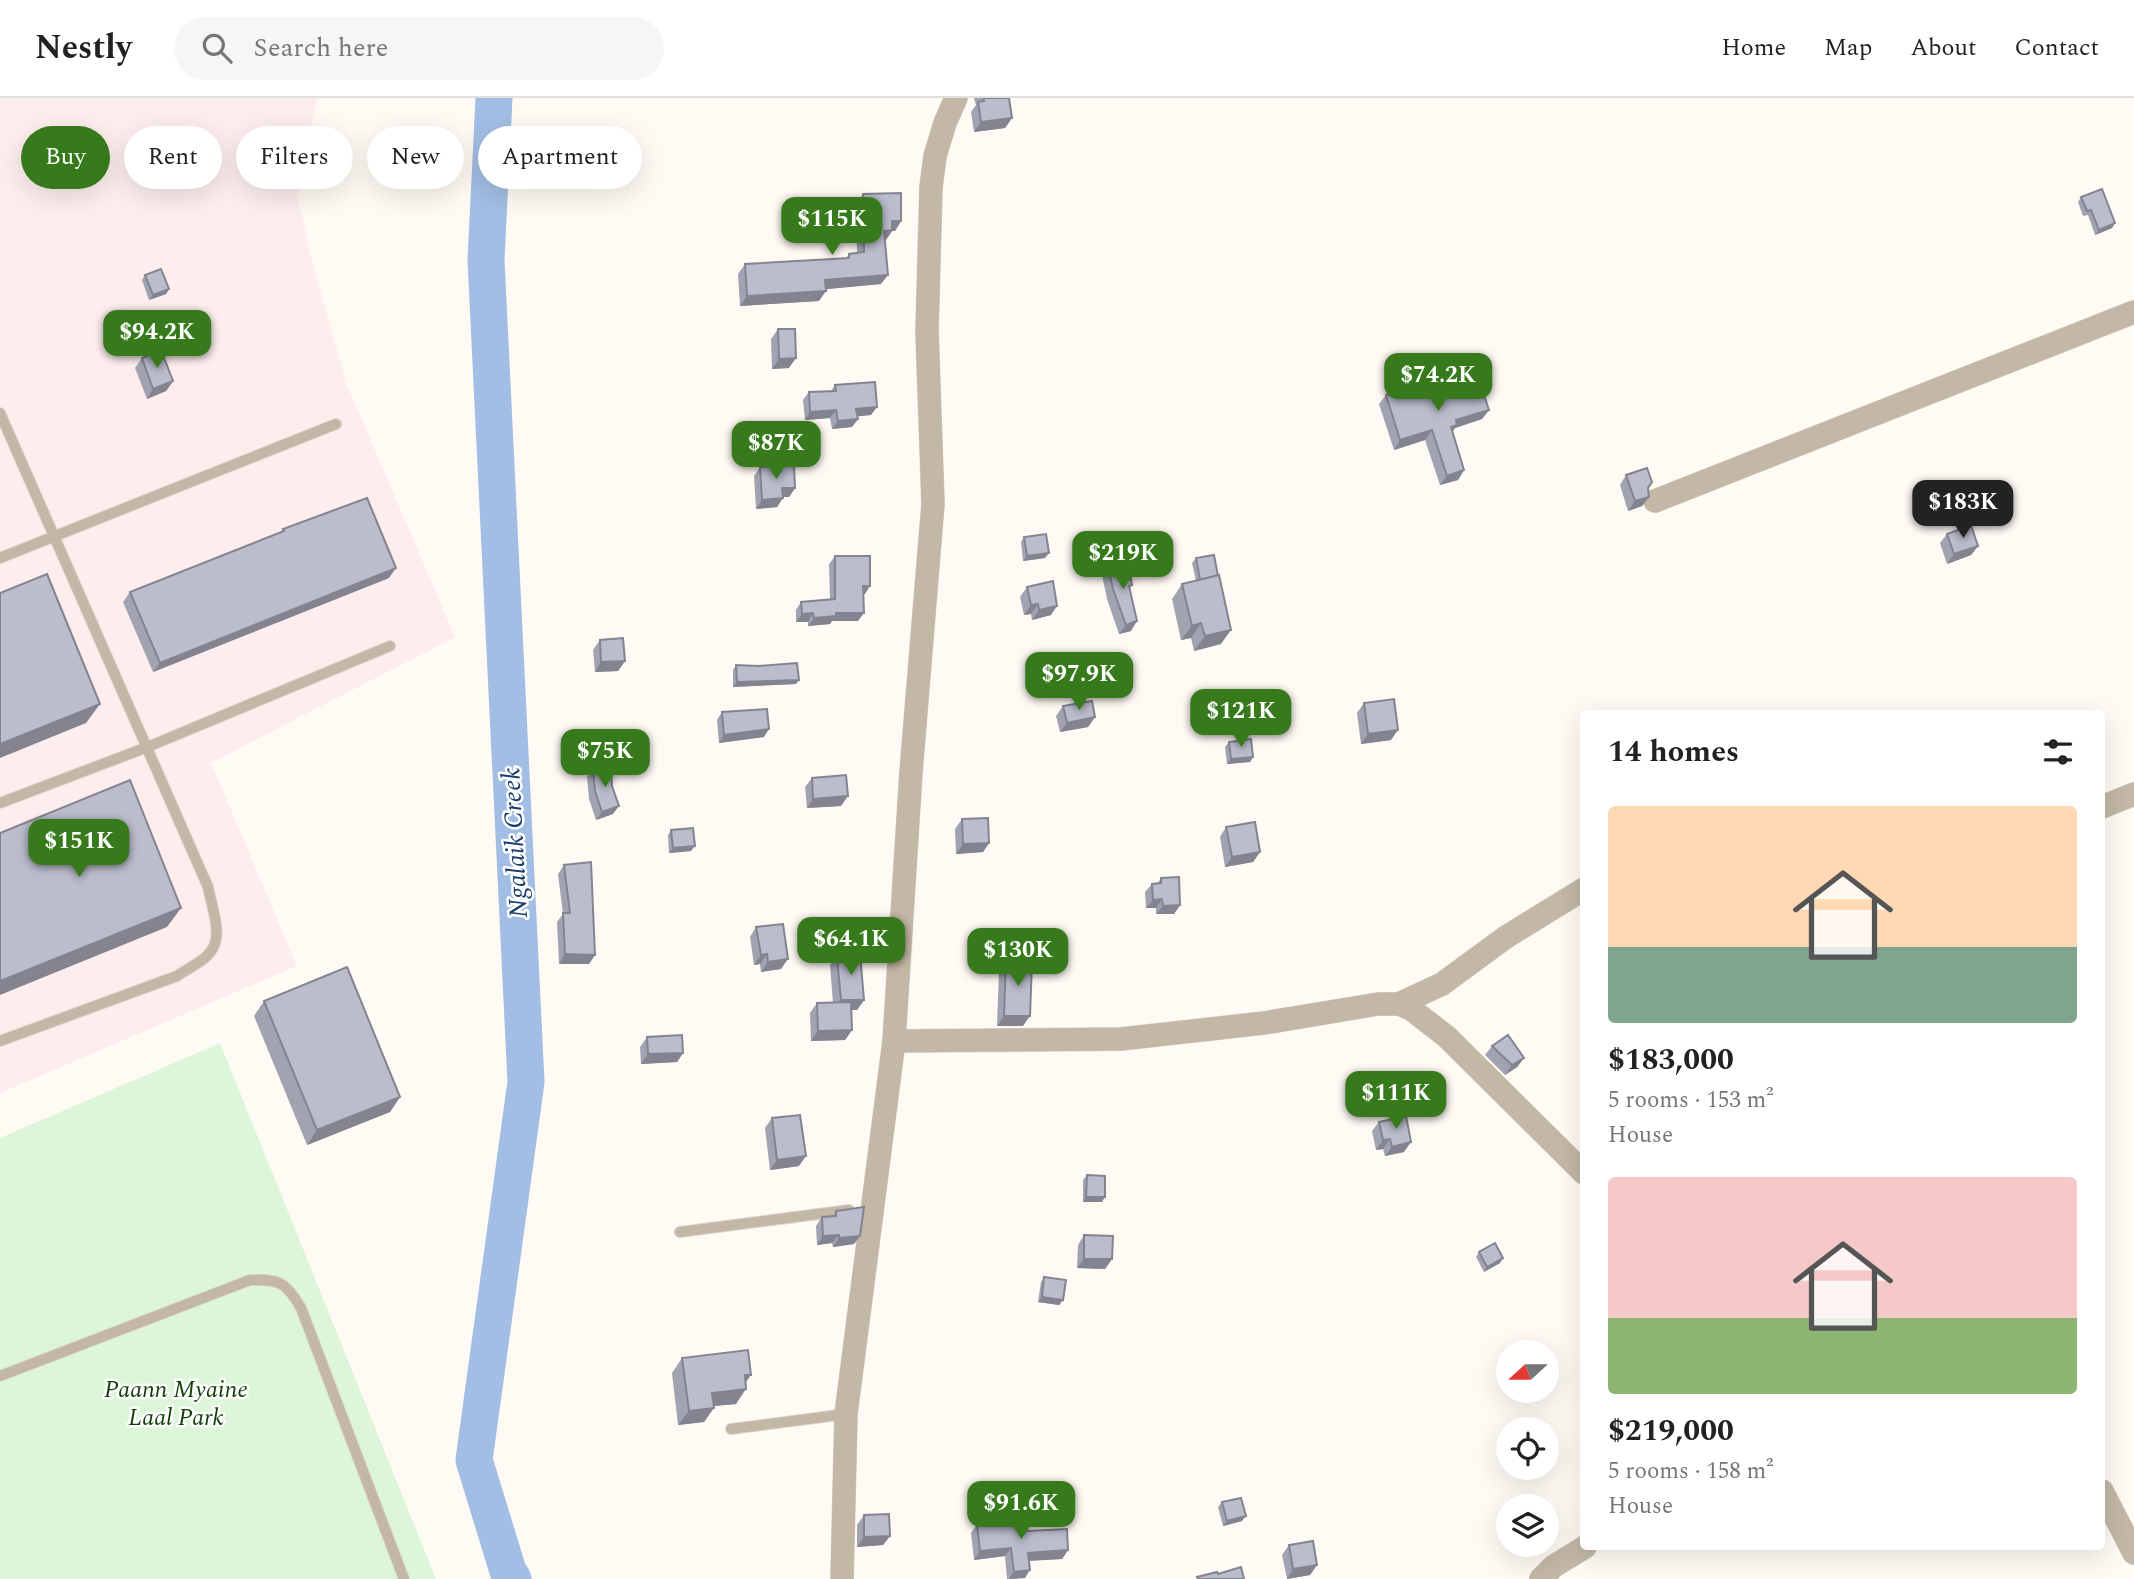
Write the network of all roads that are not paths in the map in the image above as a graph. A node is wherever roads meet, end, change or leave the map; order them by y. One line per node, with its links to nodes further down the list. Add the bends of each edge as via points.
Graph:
1 (956, 98): 16 (street, via 935,156 931,187 927,331 933,504)
2 (2134, 312): 5 (street)
3 (0, 413): 6 (lane)
4 (336, 424): 6 (lane)
5 (1655, 501)
6 (53, 537): 7 (lane); 9 (lane)
7 (0, 558)
8 (390, 646): 9 (lane)
9 (145, 748): 11 (lane); 15 (lane, via 208,887 216,925 214,947 177,976)
10 (2134, 794): 12 (street)
11 (0, 803)
12 (2105, 806)
13 (1580, 891): 14 (street, via 1442,984)
14 (1399, 1004): 16 (street, via 1121,1039); 17 (street, via 1447,1037)
15 (0, 1041)
16 (894, 1041): 18 (street)
17 (1580, 1169)
18 (873, 1206): 19 (lane); 21 (street)
19 (680, 1232)
20 (0, 1377): 26 (lane, via 250,1280 280,1282 301,1308)
21 (846, 1414): 22 (lane); 27 (street)
22 (731, 1429)
23 (2105, 1496): 25 (street)
24 (1580, 1550): 28 (street)
25 (2134, 1553)
26 (404, 1579)
27 (842, 1579)
28 (1541, 1579)

